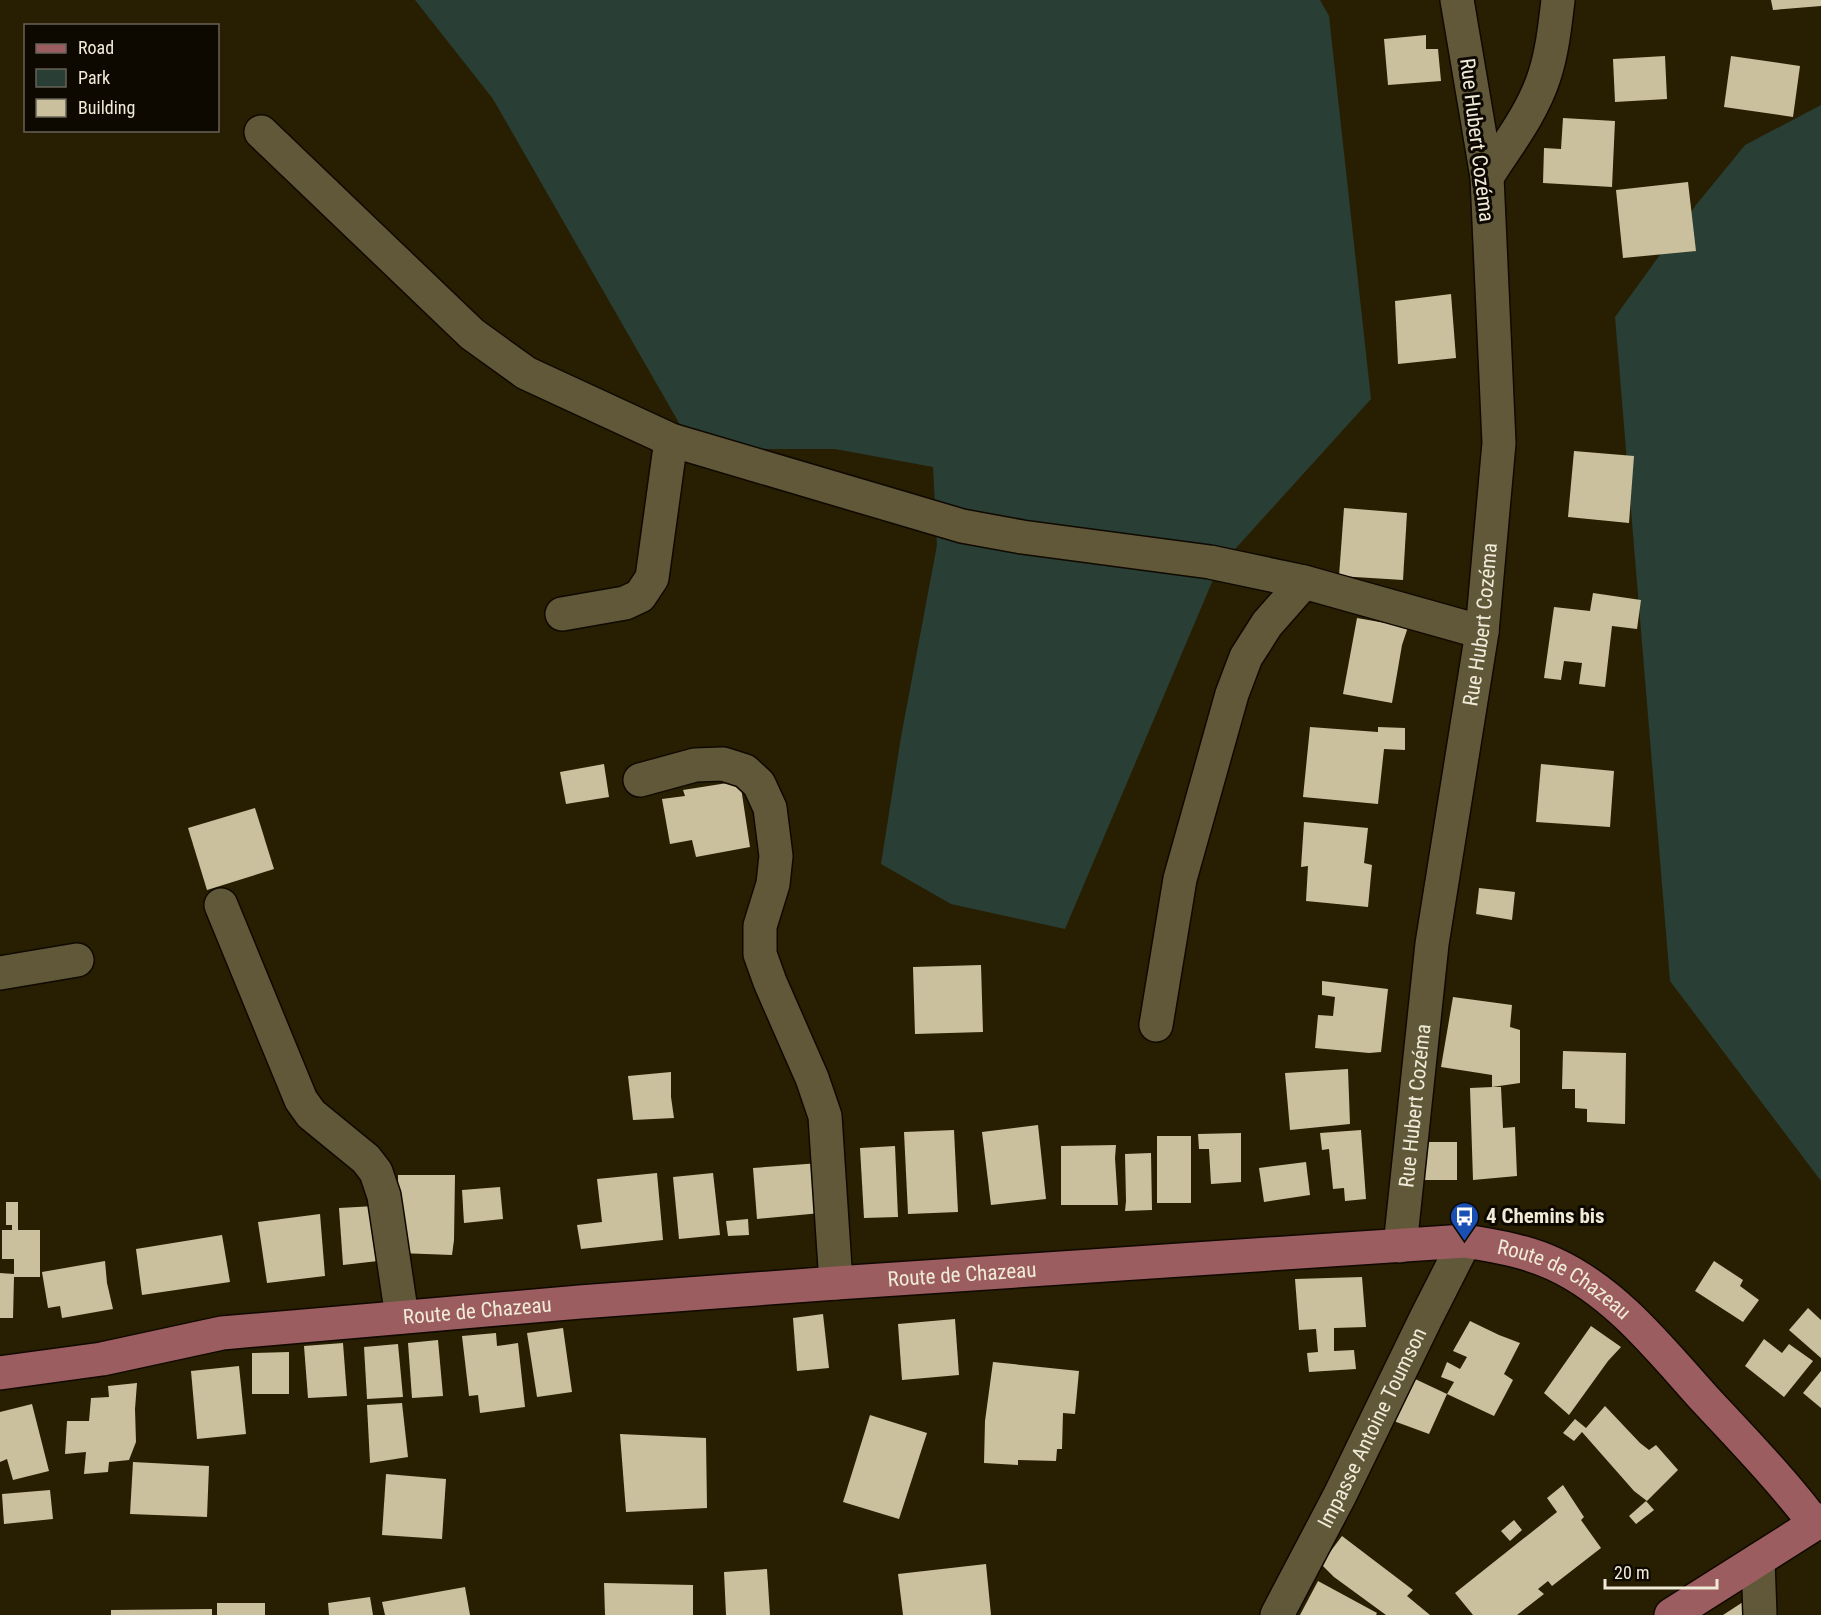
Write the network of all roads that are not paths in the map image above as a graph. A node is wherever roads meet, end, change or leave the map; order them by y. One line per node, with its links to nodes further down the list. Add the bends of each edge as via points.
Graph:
1 (1457, 0): 4 (street, Rue Hubert Cozéma)
2 (1558, 0): 4 (street, via 1544,77 1527,114)
3 (261, 132): 5 (street, via 472,334 526,373)
4 (1487, 177): 8 (street, Rue Hubert Cozéma, via 1499,443)
5 (671, 440): 6 (street, via 962,526 1210,562); 7 (street, via 652,578 640,596 626,603)
6 (1304, 582): 8 (street); 13 (street, via 1267,624 1246,657 1232,694 1180,879)
7 (562, 614)
8 (1482, 632): 15 (street, Rue Hubert Cozéma, via 1432,944)
9 (640, 780): 16 (street, via 695,765 723,764 745,771 759,784 770,808 776,856 773,884 760,926 760,954 825,1116)
10 (221, 905): 17 (street, via 301,1100 310,1114 366,1159 376,1172 384,1196)
11 (77, 960): 12 (street)
12 (0, 973)
13 (1156, 1025)
14 (1465, 1241): 15 (main road, Route de Chazeau); 19 (main road, Route de Chazeau, via 1511,1249 1554,1264 1591,1285 1635,1322); 21 (street, Impasse Antoine Toumson)
15 (1400, 1246): 16 (main road, Route de Chazeau)
16 (836, 1283): 17 (main road, Route de Chazeau)
17 (402, 1317): 18 (main road, Route de Chazeau, via 222,1333 102,1359)
18 (0, 1374)
19 (1818, 1522): 20 (main road)
20 (1758, 1560): 22 (main road); 23 (street)
21 (1277, 1615)
22 (1671, 1615)
23 (1760, 1615)

